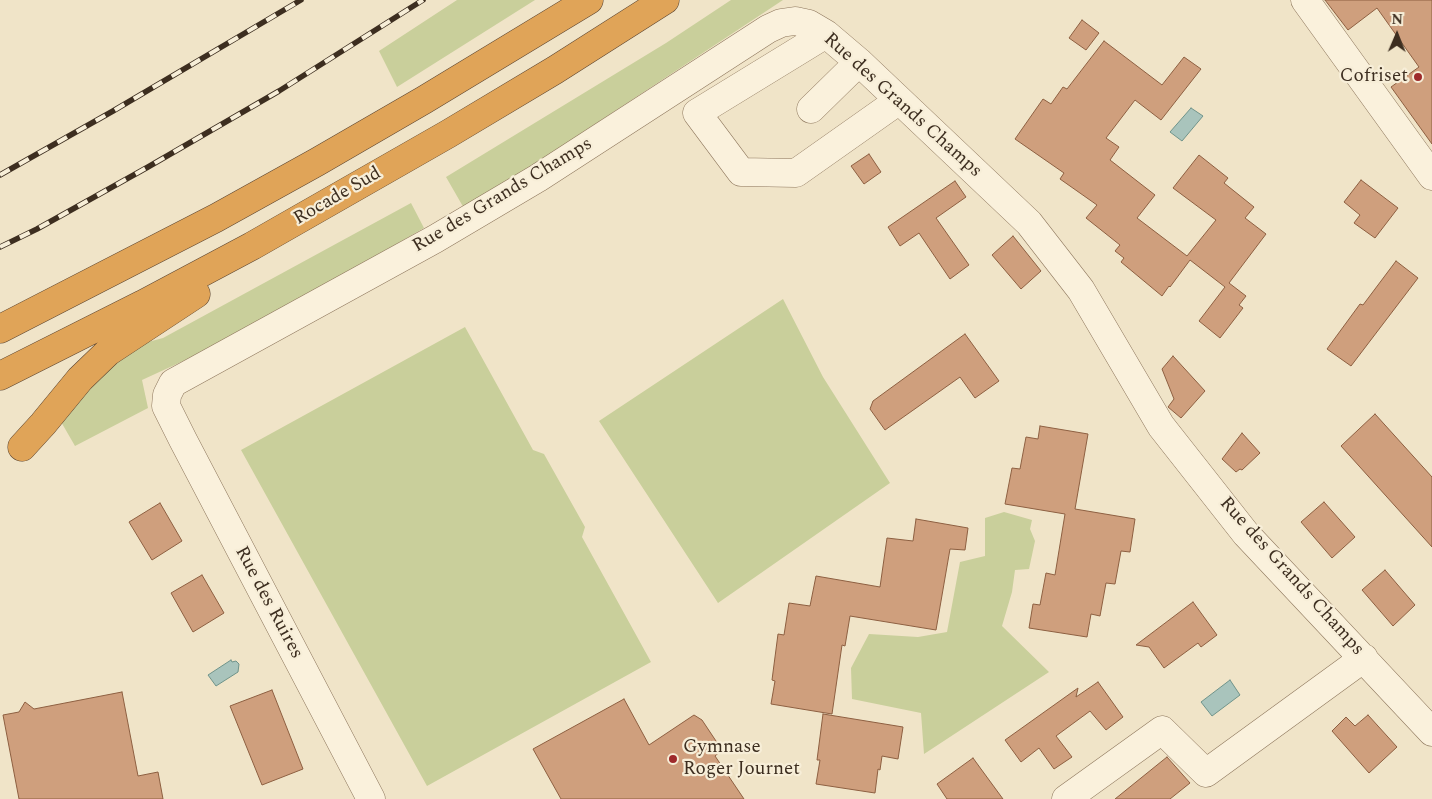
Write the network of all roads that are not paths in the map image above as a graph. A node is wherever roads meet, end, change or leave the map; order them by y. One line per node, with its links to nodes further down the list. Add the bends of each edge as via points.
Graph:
1 (588, 0): 10 (highway, via 317,162)
2 (665, 0): 8 (highway, Rocade Sud)
3 (1304, 0): 9 (street)
4 (826, 34): 5 (street, Rue des Grands Champs); 6 (street, via 697,113 741,172 796,173); 12 (street, Rue des Grands Champs, via 809,24 795,21 768,29 529,183 435,239 173,383 166,395)
5 (858, 62): 6 (street, Rue des Grands Champs); 7 (street)
6 (898, 101): 14 (street, Rue des Grands Champs, via 1029,223 1081,290 1161,426 1246,534)
7 (811, 109)
8 (448, 134): 11 (highway, Rocade Sud, via 252,246); 13 (highway, via 108,352 80,379)
9 (1432, 176)
10 (0, 329)
11 (0, 376)
12 (166, 406): 16 (street, Rue des Ruires)
13 (22, 447)
14 (1364, 658): 15 (street, Rue des Grands Champs); 17 (street, via 1206,773 1162,730)
15 (1432, 732)
16 (371, 799)
17 (1066, 799)

